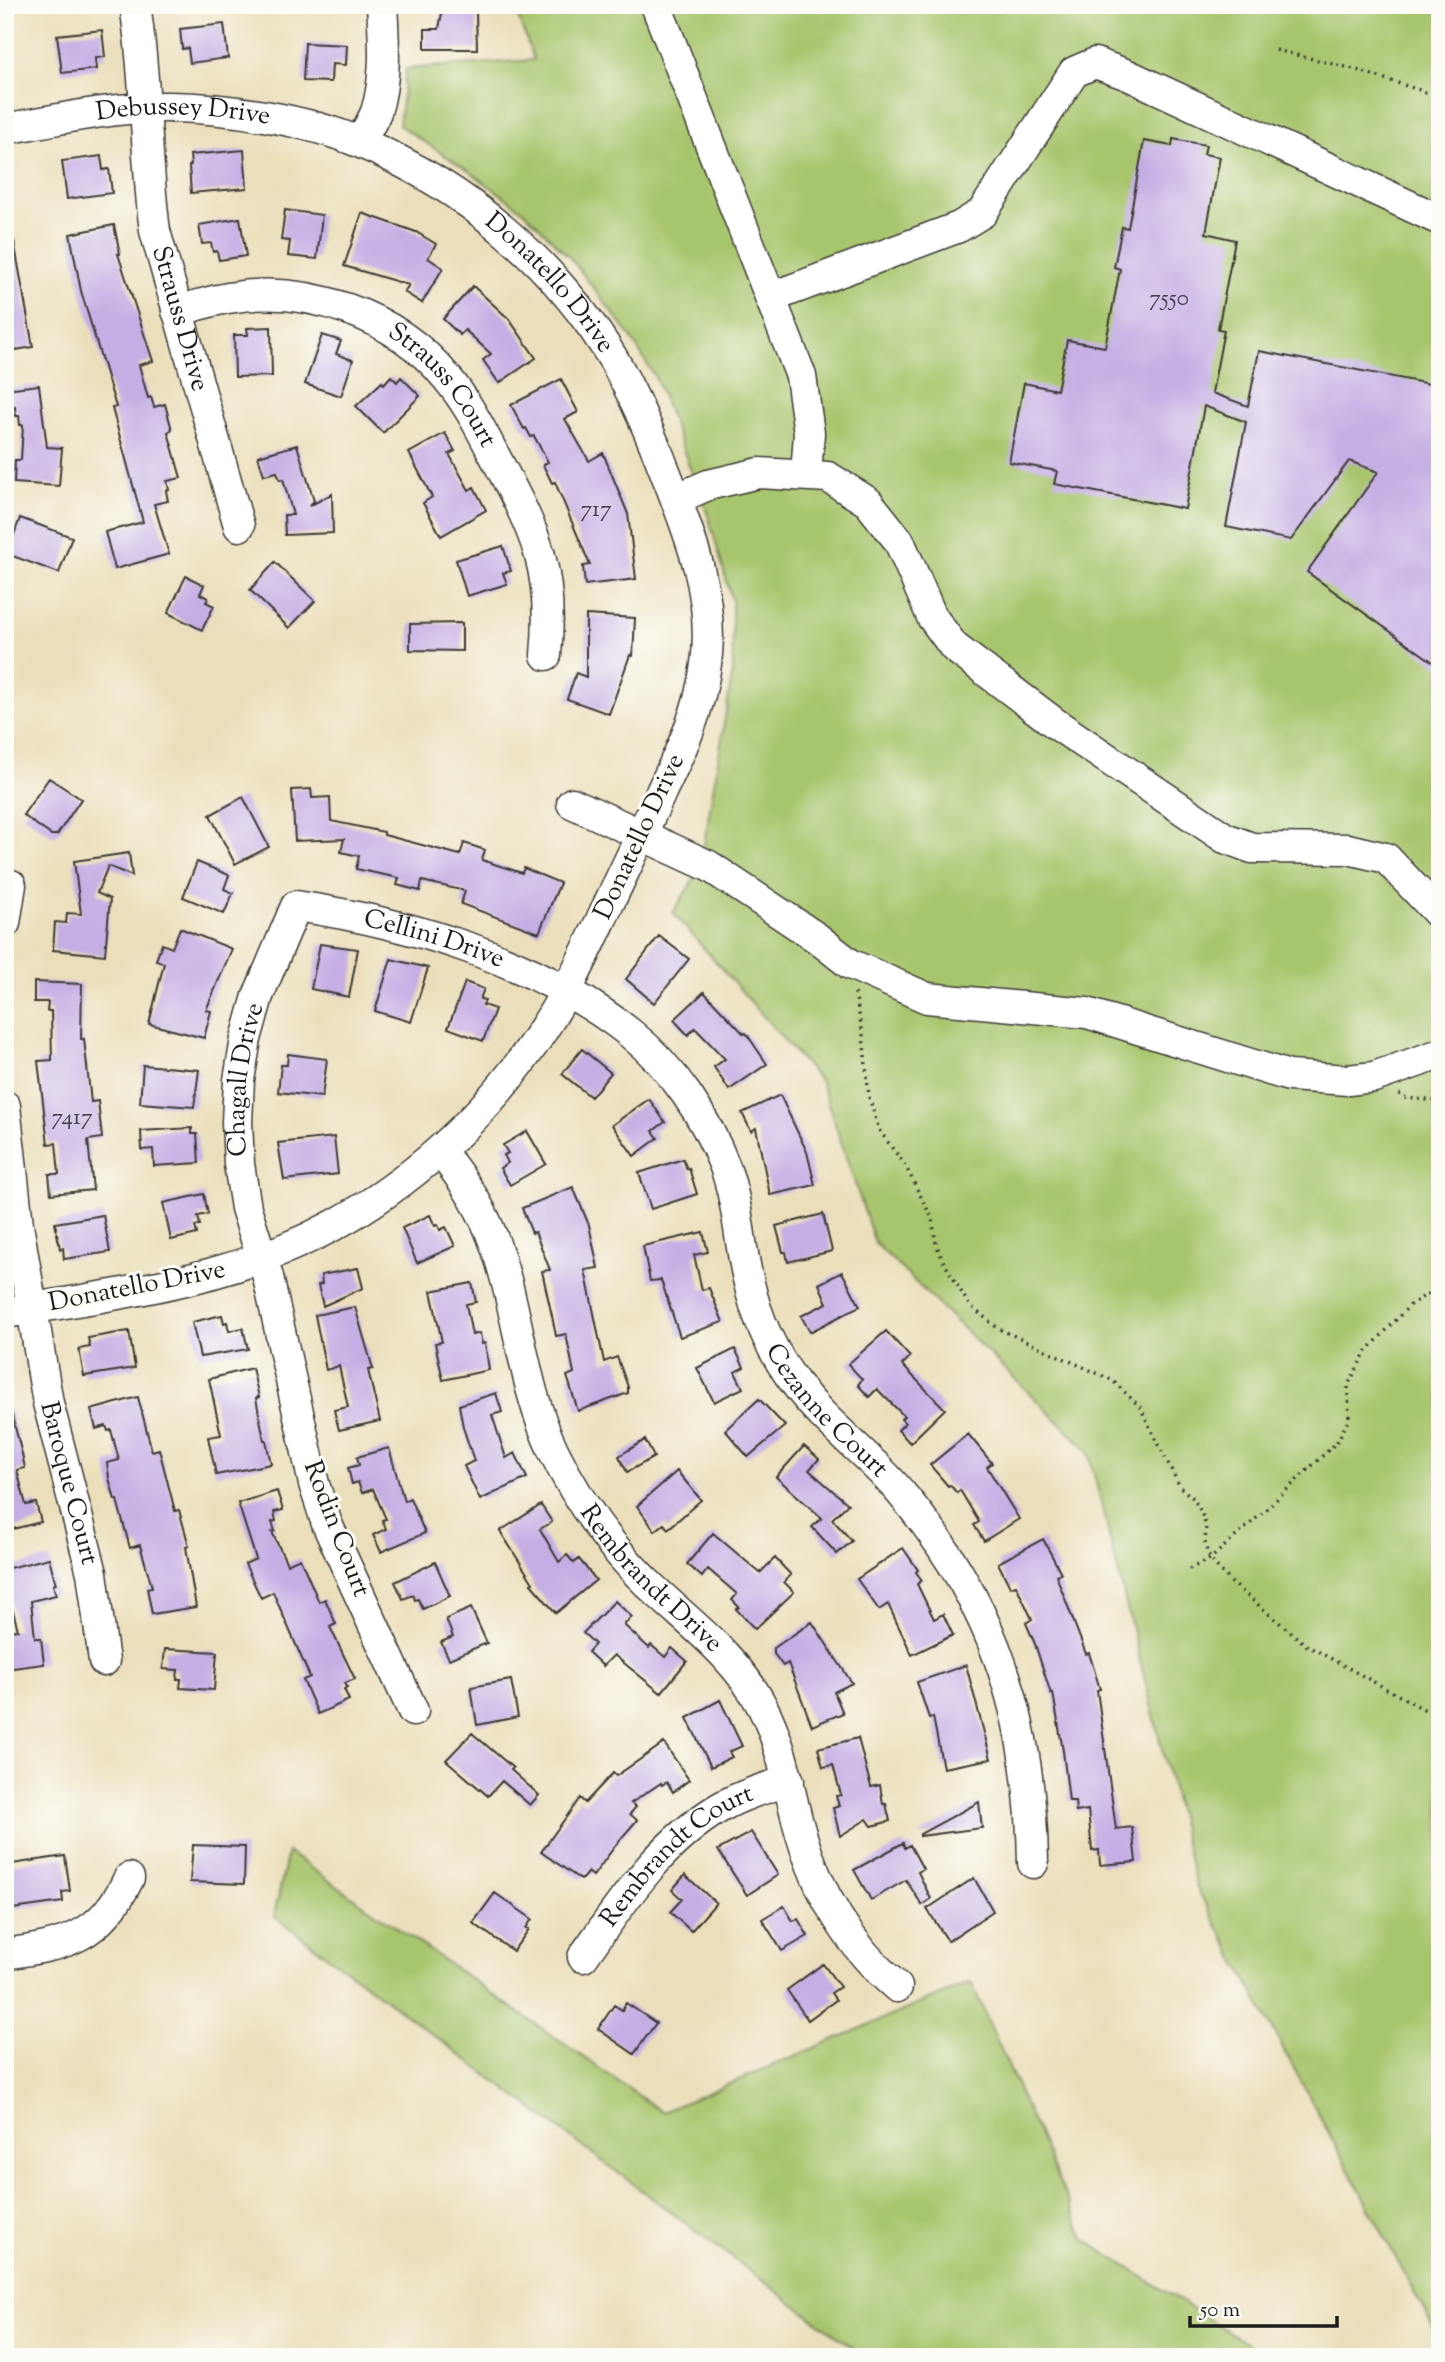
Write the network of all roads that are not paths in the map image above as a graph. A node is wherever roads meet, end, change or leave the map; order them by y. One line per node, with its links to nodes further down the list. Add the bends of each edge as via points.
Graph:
1 (135, 5): 4 (street, Strauss Drive)
2 (382, 5): 6 (street, via 382,77 376,113)
3 (656, 5): 8 (street)
4 (145, 108): 5 (street, Debussey Drive); 6 (street, Debussey Drive, via 223,110); 9 (street, Strauss Drive, via 155,231)
5 (5, 129)
6 (360, 142): 11 (street, Donatello Drive, via 470,204 548,273 615,362)
7 (1440, 220): 8 (street, via 1095,63 1074,72 982,213 959,226)
8 (766, 284): 10 (street, via 801,376 808,433)
9 (177, 311): 12 (street, Strauss Drive); 13 (street, Strauss Court, via 230,297 302,297 370,318 422,353 468,405 530,523 547,583)
10 (806, 475): 11 (street, via 760,473 708,485); 18 (street, via 828,477 867,502 899,541 932,617 954,647 1056,724 1225,838 1252,848 1348,849 1387,858)
11 (676, 499): 15 (street, Donatello Drive, via 705,589 707,661 690,731)
12 (239, 526)
13 (546, 655)
14 (572, 803): 15 (street)
15 (641, 836): 20 (street, Donatello Drive); 21 (street, via 709,866 850,964 927,998 1087,1013 1289,1076 1374,1077)
16 (10, 884): 19 (street)
17 (296, 906): 20 (street, Cellini Drive, via 398,925 511,965); 25 (street, Chagall Drive, via 258,996 239,1080 239,1164 246,1208)
18 (1440, 915)
19 (5, 923)
20 (566, 992): 24 (street, Donatello Drive, via 516,1070); 30 (street, Cezanne Court, via 633,1036 688,1097 725,1169 748,1283 775,1352 821,1414 900,1491 964,1582 1003,1666 1018,1717 1027,1762)
21 (1440, 1054)
22 (5, 1106): 23 (street, Baroque Court)
23 (7, 1149): 26 (street, Baroque Court, via 18,1225)
24 (440, 1151): 25 (street, Donatello Drive, via 358,1212); 29 (street, Rembrandt Drive, via 472,1195 490,1230 535,1402 575,1491 628,1563 722,1650 745,1678 777,1739)
25 (262, 1259): 26 (street, Donatello Drive, via 173,1285); 28 (street, Rodin Court, via 327,1524)
26 (19, 1310): 27 (street, Baroque Court, via 92,1573)
27 (104, 1661)
28 (412, 1711)
29 (789, 1781): 33 (street, Rembrandt Court, via 721,1807 665,1849); 34 (street, Rembrandt Drive, via 820,1888 859,1949)
30 (1033, 1863)
31 (128, 1878): 32 (street, via 112,1908 87,1931 66,1942)
32 (5, 1954)
33 (583, 1957)
34 (897, 1987)

